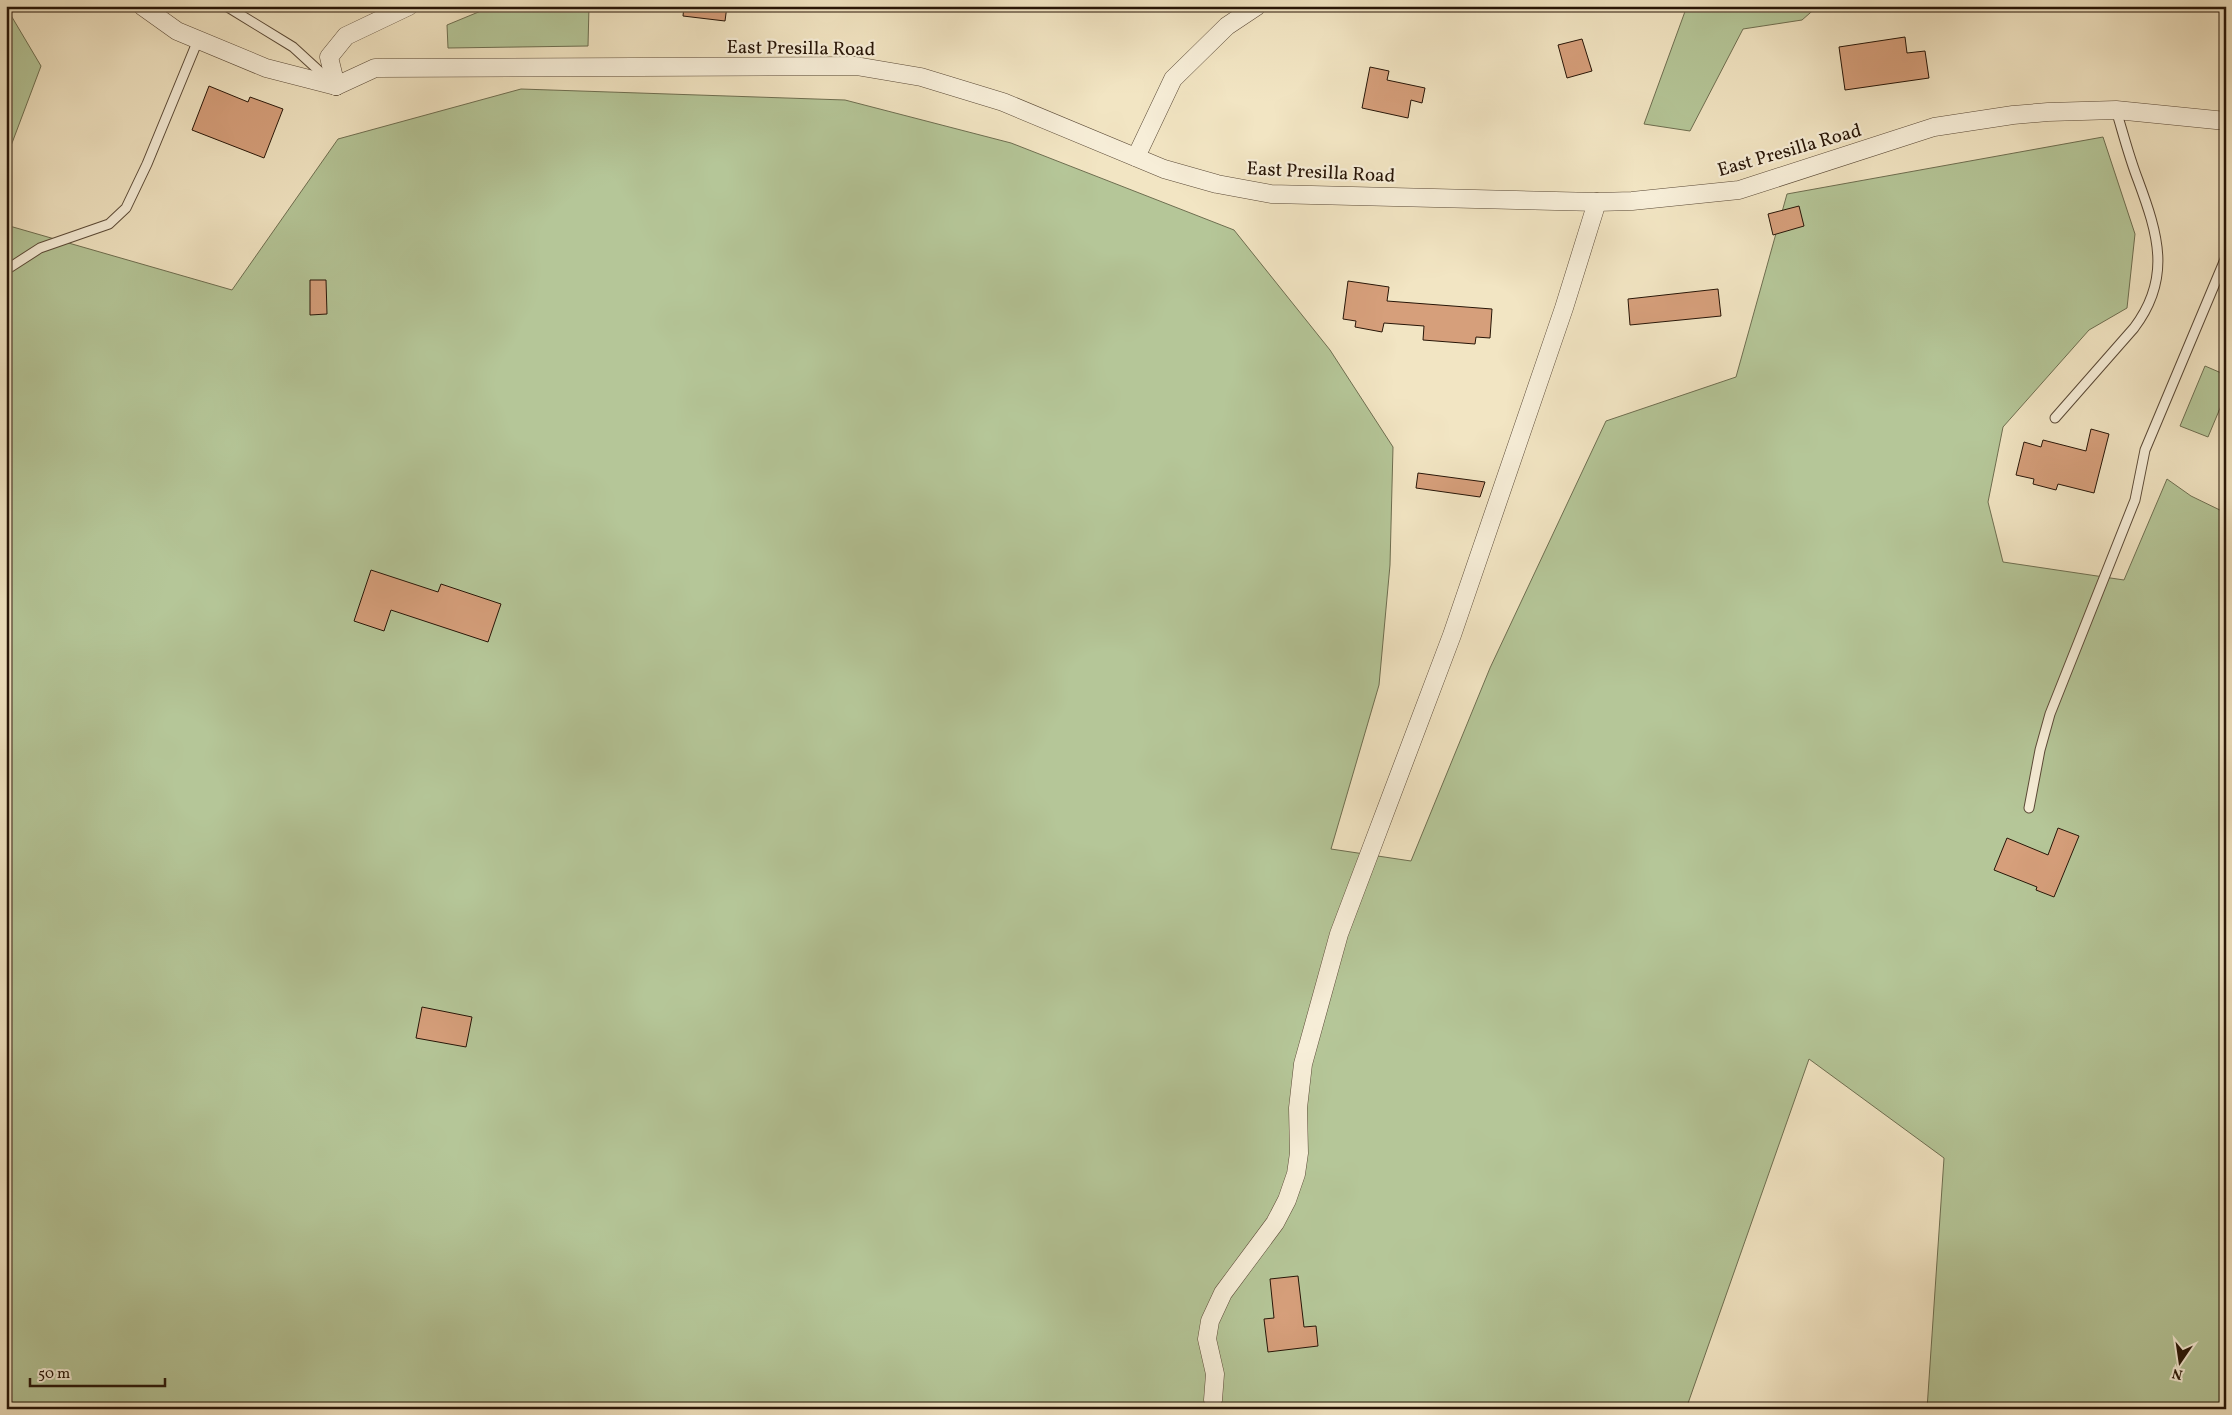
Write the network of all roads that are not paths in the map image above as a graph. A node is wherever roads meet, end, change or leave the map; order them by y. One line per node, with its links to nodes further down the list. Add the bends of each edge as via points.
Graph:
1 (142, 6): 5 (street, via 177,32)
2 (226, 6): 6 (lane, via 293,47)
3 (409, 6): 6 (street, via 346,36 329,57)
4 (1257, 6): 9 (street, via 1227,26 1173,79)
5 (198, 40): 6 (street, via 266,68); 12 (lane, via 126,208 109,224 40,248)
6 (336, 86): 9 (street, East Presilla Road, via 374,68 856,66 921,77 1003,102)
7 (2116, 110): 8 (street, East Presilla Road); 10 (street, East Presilla Road, via 2048,112 1934,128 1739,190); 13 (lane, via 2154,224 2159,264 2156,287 2134,328)
8 (2226, 121)
9 (1136, 157): 10 (street, East Presilla Road, via 1217,184 1271,194)
10 (1597, 202): 15 (street, via 1452,636 1340,934 1303,1064 1296,1174 1275,1224 1223,1293 1210,1321 1207,1339 1215,1374)
11 (2226, 257): 14 (lane, via 2145,450 2135,500 2050,714)
12 (6, 270)
13 (2055, 418)
14 (2029, 808)
15 (1213, 1400)

